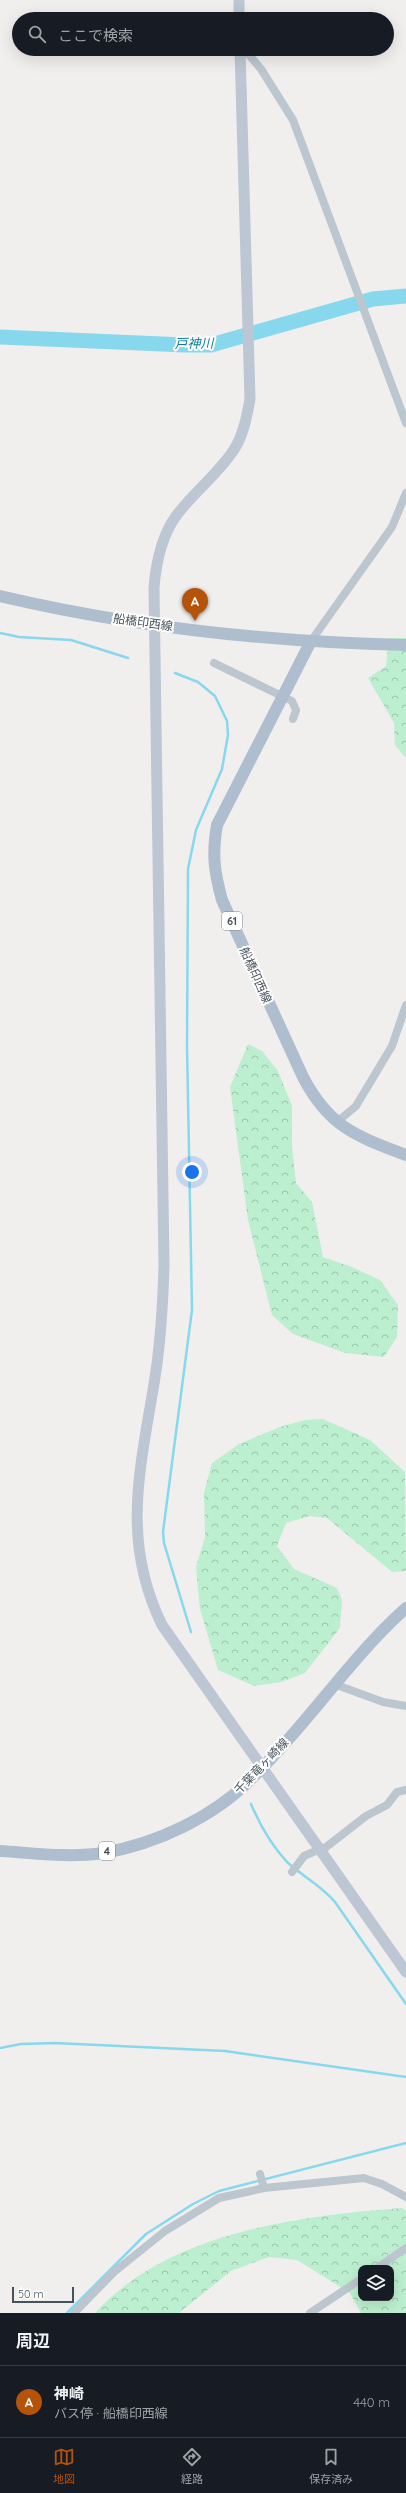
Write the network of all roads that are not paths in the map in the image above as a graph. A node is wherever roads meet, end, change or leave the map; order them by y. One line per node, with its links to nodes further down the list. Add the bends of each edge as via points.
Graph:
1 (239, 0): 2 (street)
2 (239, 12)
3 (240, 56): 8 (street, via 251,393 246,420 234,450 176,515 160,548 154,588)
4 (250, 56): 5 (street, via 262,69 293,120)
5 (406, 423)
6 (406, 493): 9 (street, via 392,527)
7 (0, 596): 8 (main road, 船橋印西線)
8 (154, 624): 9 (main road, 船橋印西線); 20 (street, via 164,1265 160,1339 137,1502 137,1540 146,1585 162,1625)
9 (311, 641): 10 (main road, 船橋印西線); 12 (main road, 船橋印西線 / 61)
10 (406, 645)
11 (214, 663): 12 (street)
12 (285, 696): 13 (street, via 295,705); 15 (main road, 船橋印西線 / 61, via 217,825 213,861 222,900 303,1078 318,1104)
13 (293, 719)
14 (406, 1006): 15 (street, via 392,1046 356,1106)
15 (337, 1122): 16 (main road, 船橋印西線 / 61, via 366,1140)
16 (406, 1155)
17 (406, 1608): 18 (main road, 千葉竜ヶ崎線 / 4)
18 (334, 1684): 19 (street, via 383,1702); 20 (main road, 千葉竜ヶ崎線 / 4)
19 (406, 1706)
20 (263, 1767): 22 (main road, 千葉竜ヶ崎線 / 4, via 236,1792 207,1813 169,1832 138,1843 97,1853); 23 (street)
21 (406, 1790): 23 (street, via 397,1792 387,1805 366,1816)
22 (0, 1850)
23 (321, 1850): 24 (street, via 304,1856); 25 (street)
24 (292, 1872)
25 (406, 1972)
26 (260, 2174): 27 (street)
27 (264, 2188): 28 (street, via 364,2178); 32 (street, via 219,2198 165,2231 114,2272)
28 (406, 2197)
29 (406, 2248): 30 (street)
30 (381, 2265)
31 (358, 2281): 33 (street)
32 (74, 2313)
33 (310, 2313)

